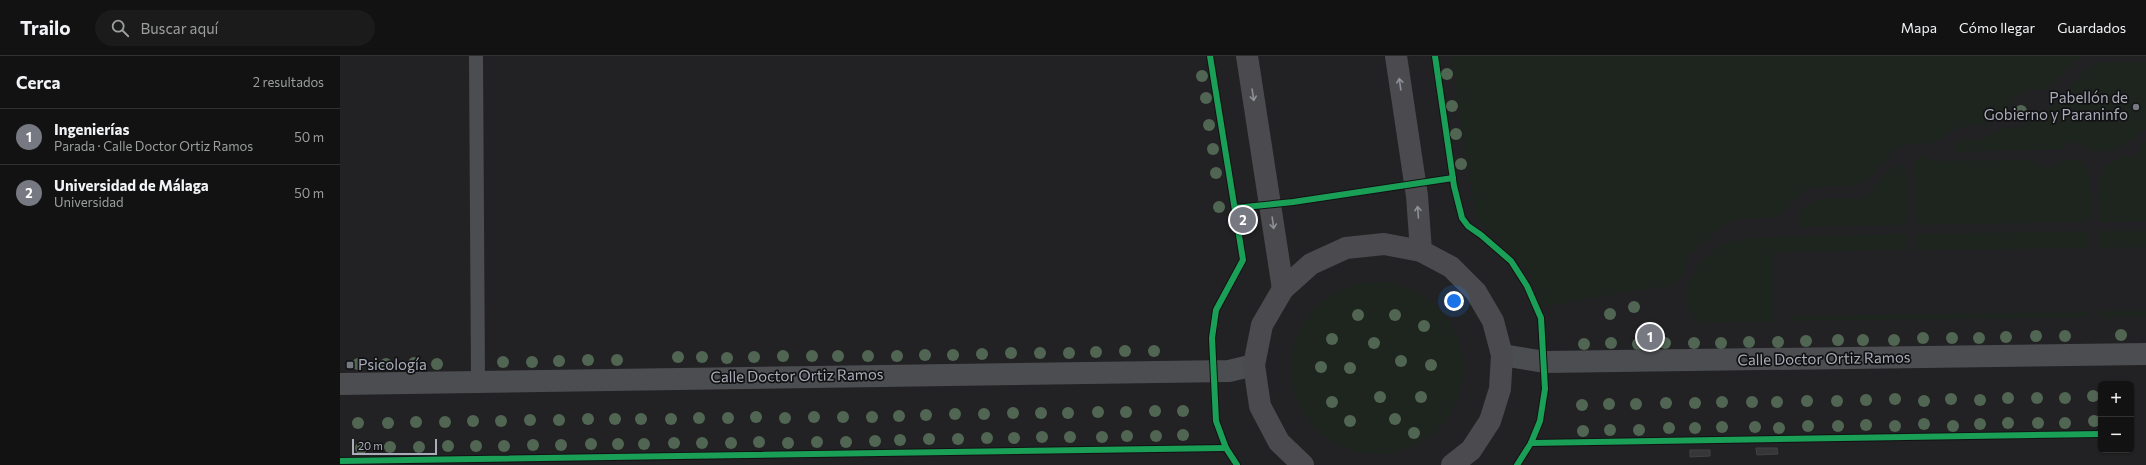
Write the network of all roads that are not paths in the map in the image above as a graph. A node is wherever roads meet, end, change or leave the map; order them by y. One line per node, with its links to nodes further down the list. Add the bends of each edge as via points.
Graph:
1 (476, 56): 9 (lane)
2 (1247, 56): 5 (street, one-way to 5)
3 (1396, 56): 4 (street, one-way to 3, via 1417,196)
4 (1421, 251): 5 (street, via 1384,244 1346,248 1311,264); 6 (street, via 1451,267 1476,292 1493,321)
5 (1283, 289): 8 (street, via 1262,325)
6 (1502, 354): 7 (street, Calle Doctor Ortiz Ramos, via 1545,362); 11 (street, via 1500,389 1490,421)
7 (2146, 354)
8 (1254, 365): 9 (street, Calle Doctor Ortiz Ramos, via 1229,371); 12 (street, via 1260,406 1279,442)
9 (478, 382): 10 (street, Calle Doctor Ortiz Ramos)
10 (340, 384)
11 (1471, 457): 13 (street)
12 (1304, 465)
13 (1452, 465)

